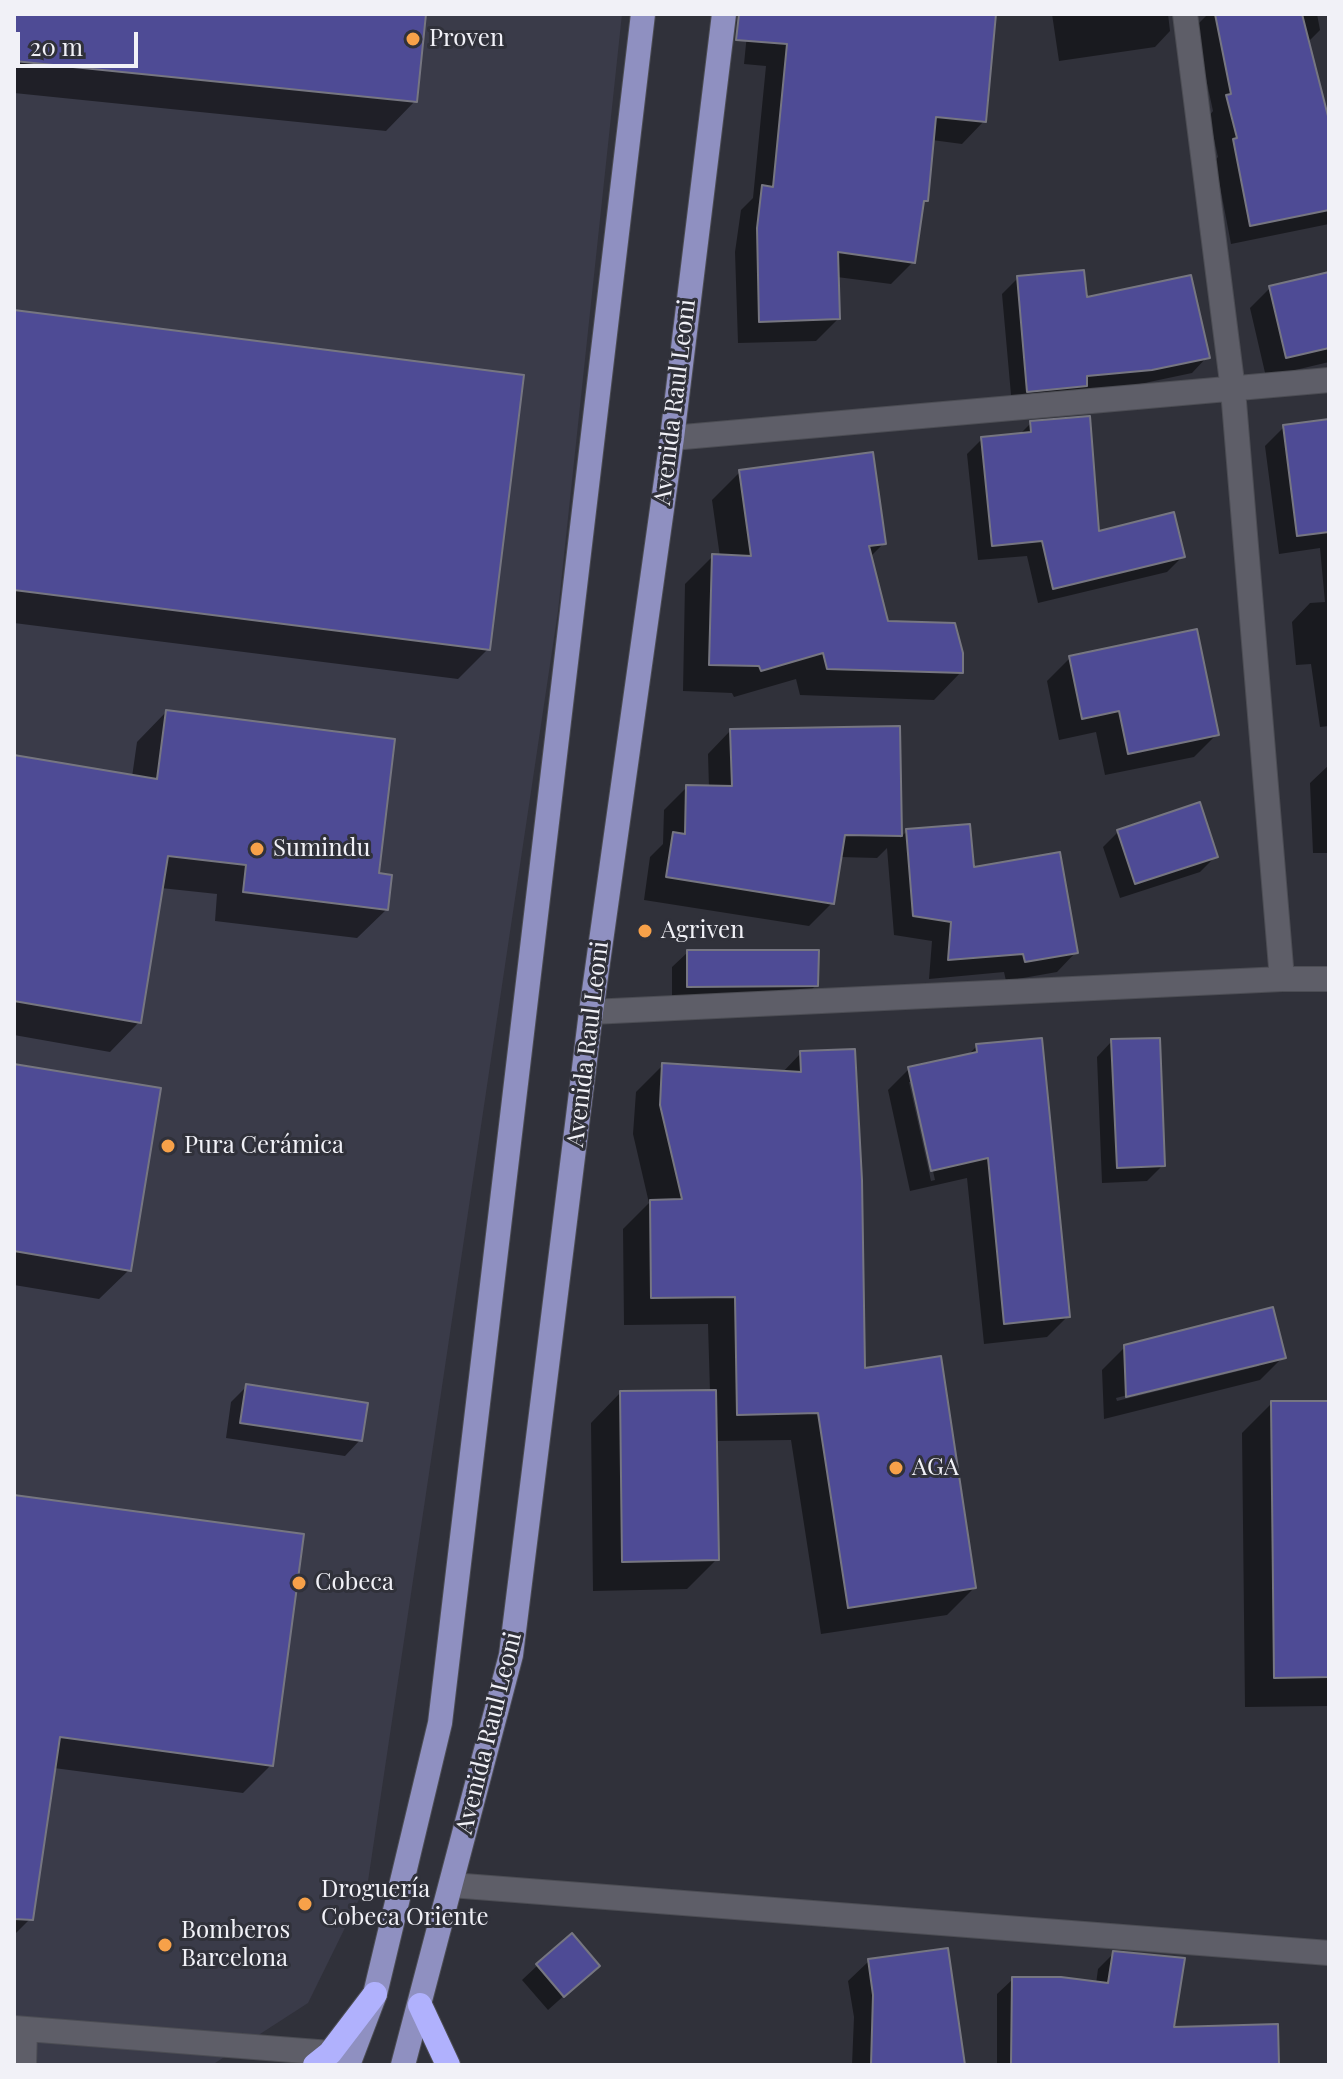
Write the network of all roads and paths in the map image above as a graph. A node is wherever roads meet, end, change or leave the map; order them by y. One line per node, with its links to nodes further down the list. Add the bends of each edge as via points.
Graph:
1 (643, 14): 12 (main road, Avenida Raul Leoni, via 440,1723)
2 (724, 14): 6 (main road, Avenida Raul Leoni)
3 (1185, 14): 5 (street)
4 (1329, 380): 5 (street)
5 (1233, 390): 6 (street); 7 (street)
6 (672, 438): 9 (main road, Avenida Raul Leoni)
7 (1282, 979): 8 (street); 9 (street)
8 (1329, 979)
9 (591, 1012): 10 (main road, Avenida Raul Leoni, via 511,1655)
10 (451, 1885): 11 (street); 13 (main road, Avenida Raul Leoni)
11 (1329, 1953)
12 (375, 1994): 15 (highway)
13 (420, 2005): 17 (main road, Avenida Raul Leoni); 18 (highway)
14 (19, 2029): 15 (street); 16 (street)
15 (331, 2061)
16 (24, 2065)
17 (403, 2065)
18 (448, 2065)

